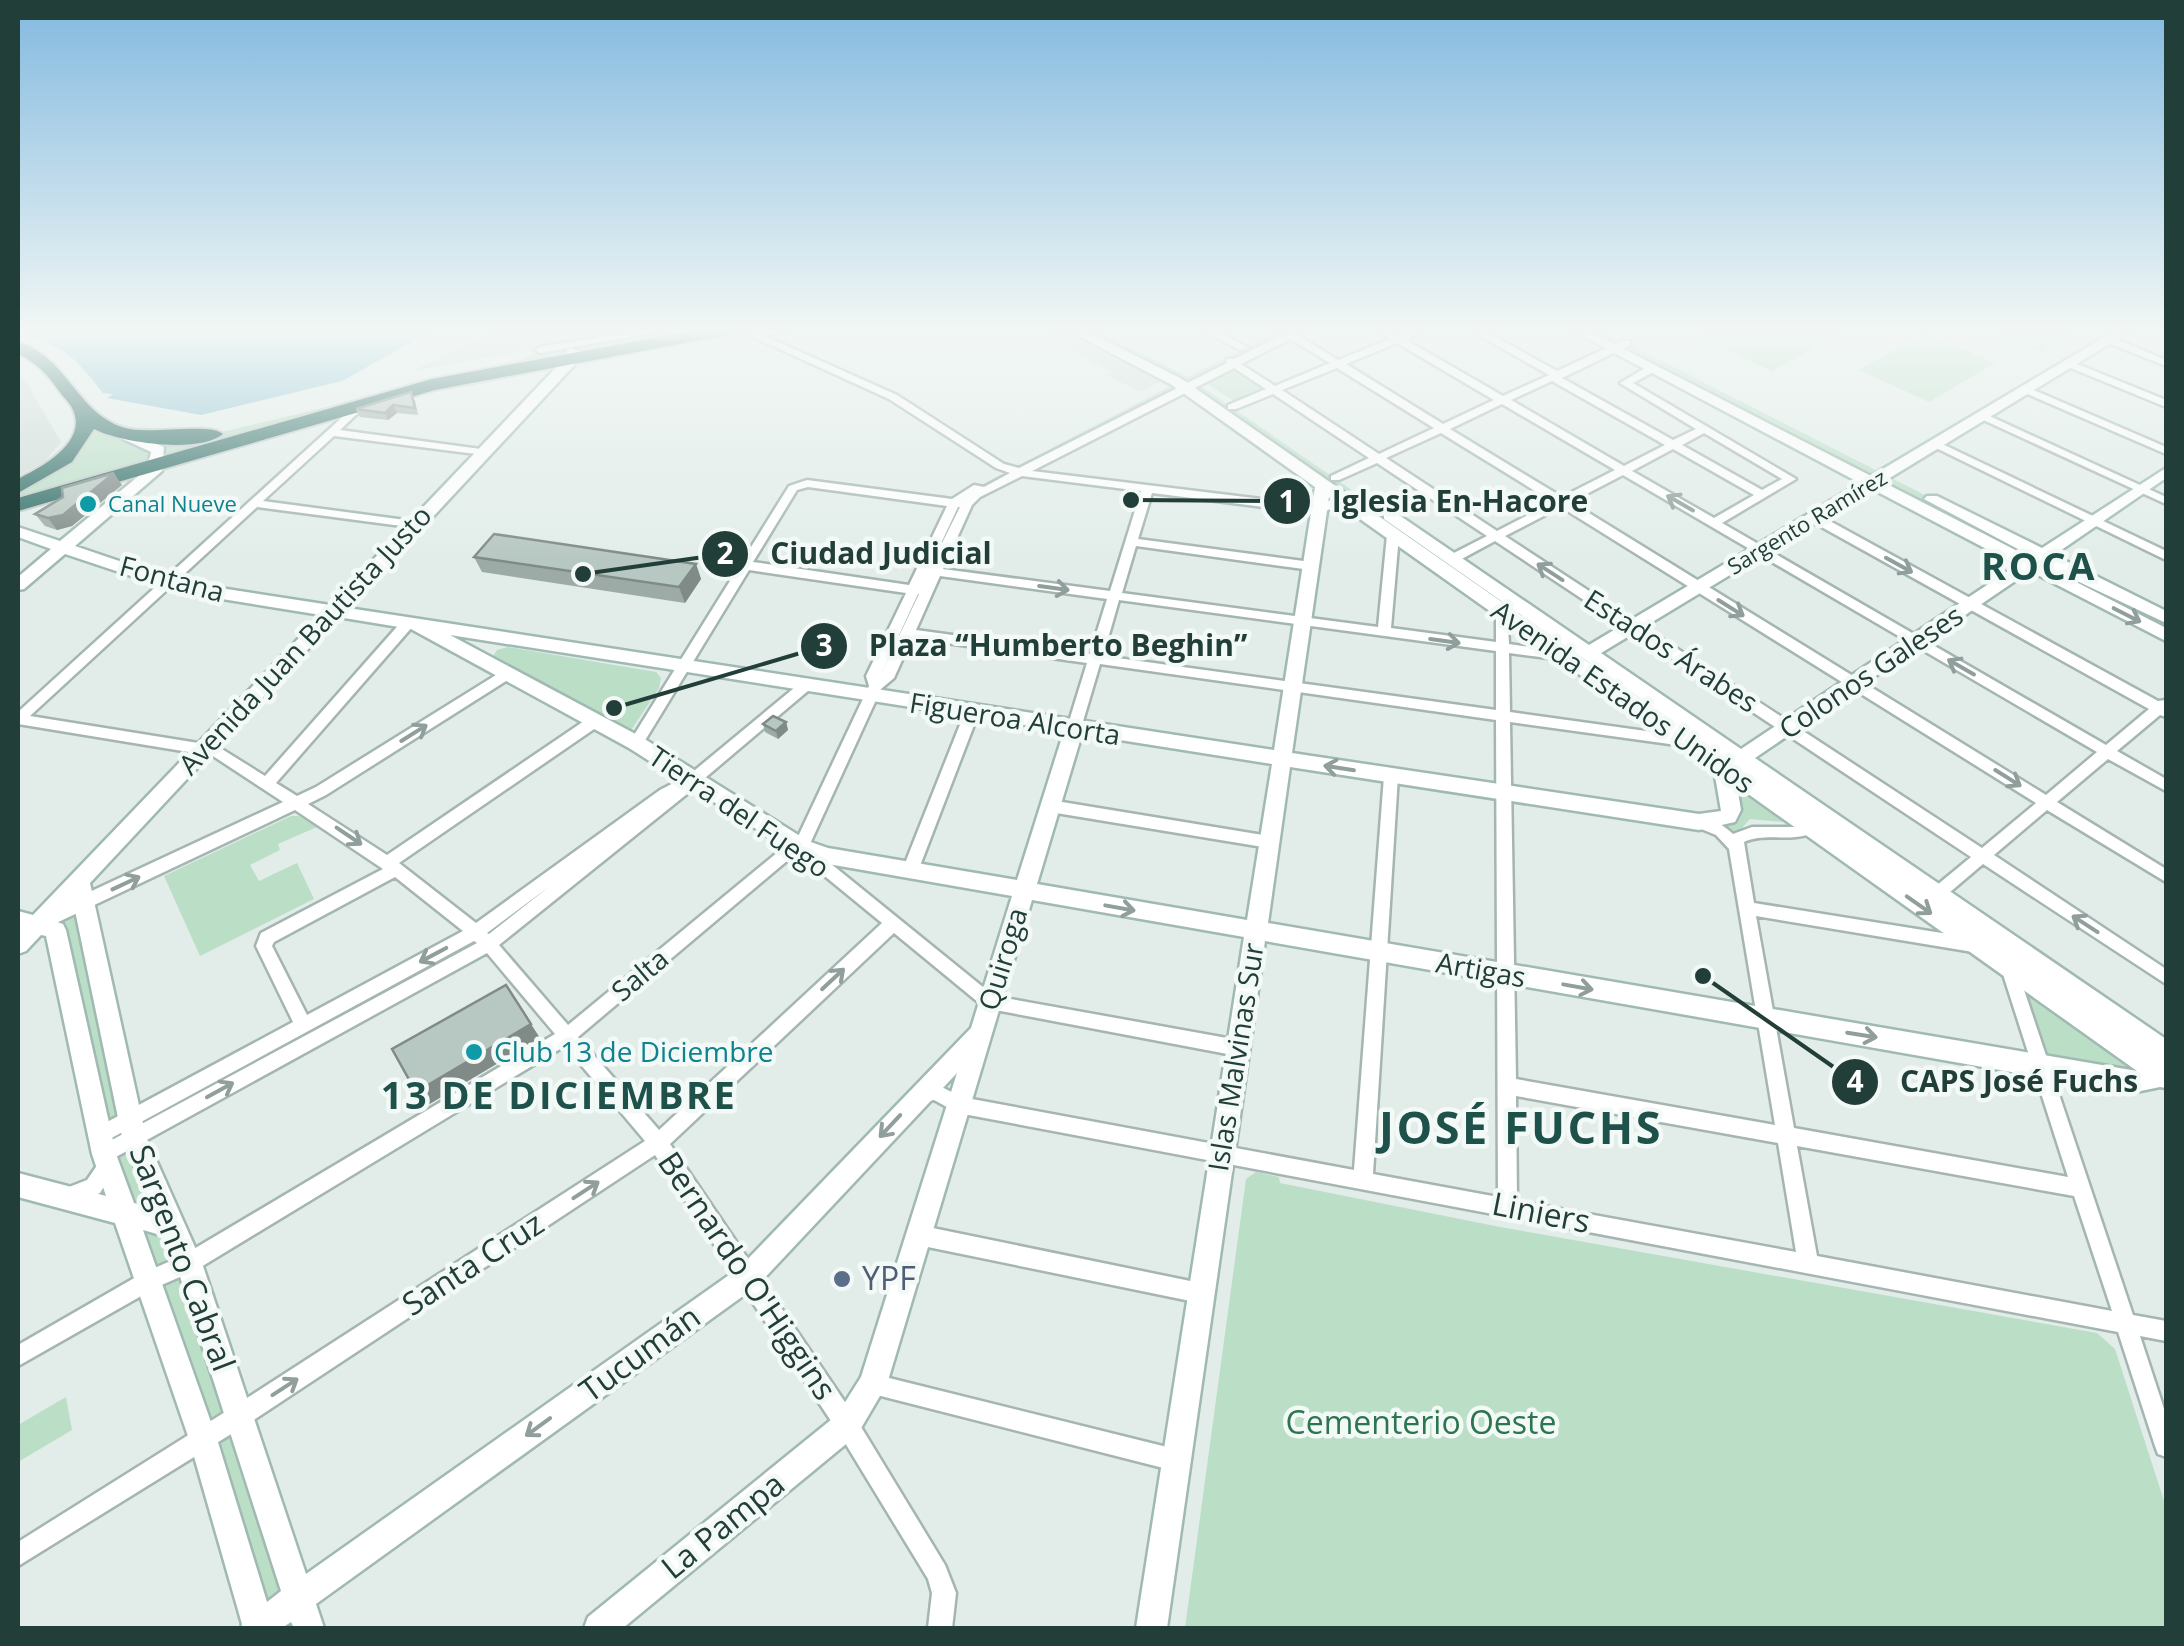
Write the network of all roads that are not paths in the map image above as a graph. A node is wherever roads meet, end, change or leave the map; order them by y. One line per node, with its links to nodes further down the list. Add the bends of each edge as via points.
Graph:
1 (80, 406): 20 (highway)
2 (336, 406): 23 (highway)
3 (366, 406): 21 (highway)
4 (528, 406): 31 (street, Avenida Juan Bautista Justo)
5 (908, 406): 35 (street)
6 (1143, 406): 35 (street)
7 (1219, 406): 38 (street, Avenida Estados Unidos)
8 (1235, 406): 19 (street)
9 (1297, 406): 33 (street, Estados Árabes)
10 (1404, 406): 25 (street)
11 (1493, 406): 25 (street)
12 (1511, 406): 34 (street)
13 (1606, 406): 29 (street)
14 (1664, 406): 26 (street)
15 (1727, 406): 37 (street)
16 (1733, 406): 37 (street)
17 (2000, 406): 22 (street, Sargento Ramírez)
18 (2063, 406): 30 (street)
19 (1232, 407): 38 (street, Avenida Estados Unidos)
20 (84, 411): 24 (highway); 41 (highway, via 86,428 75,448)
21 (346, 412): 27 (street); 32 (highway)
22 (1982, 416): 28 (street, Sargento Ramírez); 40 (street)
23 (292, 418): 24 (highway, via 182,437 137,436); 32 (highway)
24 (102, 426): 32 (street, via 148,442)
25 (1442, 429): 33 (street); 45 (street)
26 (1704, 429): 29 (street); 42 (street, via 1788,475)
27 (336, 433): 31 (street); 46 (street)
28 (1936, 444): 37 (street, Sargento Ramírez); 50 (street)
29 (1673, 445): 34 (street); 42 (street)
30 (2166, 451)
31 (484, 452): 52 (street, Avenida Juan Bautista Justo)
32 (159, 458): 41 (highway); 47 (highway); 57 (street, via 145,480)
33 (1378, 458): 38 (street); 55 (street, Estados Árabes)
34 (1622, 470): 45 (street); 51 (street, one-way to 34)
35 (1016, 472): 39 (street); 44 (street)
36 (2166, 472): 40 (street, Colonos Galeses)
37 (1878, 479): 49 (street, Sargento Ramírez); 61 (street)
38 (1333, 487): 48 (street, Islas Malvinas Sur); 54 (street, Avenida Estados Unidos); 60 (street, Avenida Estados Unidos)
39 (1147, 488): 48 (street); 56 (street, Quiroga)
40 (2141, 489): 43 (street); 50 (street, Colonos Galeses)
41 (18, 490)
42 (1763, 495): 51 (street)
43 (2166, 501)
44 (961, 503): 62 (street, via 799,484); 64 (street)
45 (1561, 503): 55 (street); 67 (street)
46 (258, 504): 52 (street); 65 (street)
47 (18, 505)
48 (1320, 510): 63 (street, Islas Malvinas Sur)
49 (1814, 518): 58 (street, Sargento Ramírez); 70 (street, one-way to 70)
50 (2094, 521): 59 (street); 61 (street, Colonos Galeses)
51 (1713, 522): 58 (street)
52 (413, 525): 71 (street, Avenida Juan Bautista Justo)
53 (18, 532): 57 (street, Fontana)
54 (1393, 535): 72 (street, Avenida Estados Unidos); 77 (street)
55 (1496, 536): 60 (street); 76 (street, Estados Árabes, one-way to 55)
56 (1131, 542): 63 (street); 69 (street, Quiroga)
57 (64, 546): 65 (street, Fontana); 66 (street)
58 (1760, 550): 67 (street, Sargento Ramírez); 81 (street)
59 (2166, 556)
60 (1452, 559): 83 (street, Avenida Estados Unidos)
61 (2037, 560): 70 (street, Colonos Galeses); 73 (street); 79 (street, one-way to 79)
62 (744, 565): 68 (street); 87 (street)
63 (1311, 566): 74 (street, Islas Malvinas Sur)
64 (930, 570): 68 (street); 69 (street, one-way to 69)
65 (167, 584): 71 (street, Fontana); 96 (street)
66 (18, 585)
67 (1698, 587): 76 (street, Sargento Ramírez); 89 (street, one-way to 89)
68 (920, 591): 78 (street); 92 (street, via 873,676)
69 (1114, 596): 74 (street); 85 (street, Quiroga)
70 (1971, 604): 81 (street, Colonos Galeses); 93 (street)
71 (331, 611): 75 (street, Figueroa Alcorta); 102 (street, Avenida Juan Bautista Justo)
72 (1502, 612): 82 (street); 84 (street, Avenida Estados Unidos)
73 (2166, 618)
74 (1303, 622): 77 (street); 91 (street, Islas Malvinas Sur)
75 (412, 624): 80 (street, Figueroa Alcorta); 86 (street, Tierra del Fuego); 108 (street)
76 (1632, 626): 83 (street, Sargento Ramírez); 99 (street, Estados Árabes)
77 (1384, 633): 82 (street, one-way to 82)
78 (907, 634): 85 (street); 92 (street)
79 (2166, 636)
80 (508, 640): 86 (street, via 493,645); 87 (street, Figueroa Alcorta)
81 (1917, 641): 89 (street, Colonos Galeses); 103 (street, one-way to 81)
82 (1503, 649): 84 (street); 95 (street)
83 (1588, 653): 84 (street); 105 (street, Avenida Estados Unidos)
84 (1566, 658): 100 (street, Avenida Estados Unidos)
85 (1095, 660): 91 (street); 98 (street, Quiroga)
86 (488, 663): 88 (street, Tierra del Fuego)
87 (682, 668): 90 (street, Figueroa Alcorta); 101 (street)
88 (508, 673): 97 (street, Tierra del Fuego); 111 (street, one-way to 88)
89 (1854, 684): 99 (street, Colonos Galeses); 112 (street, one-way to 112)
90 (804, 686): 92 (street, Figueroa Alcorta); 107 (street)
91 (1293, 687): 95 (street); 104 (street, Islas Malvinas Sur)
92 (873, 691): 94 (street, Figueroa Alcorta); 117 (street)
93 (2164, 708): 103 (street)
94 (972, 712): 98 (street, Figueroa Alcorta); 121 (street)
95 (1504, 716): 100 (street); 110 (street)
96 (18, 719): 102 (street, Bernardo O'Higgins)
97 (595, 721): 101 (street, Tierra del Fuego); 120 (street)
98 (1074, 728): 104 (street, Figueroa Alcorta); 113 (street, Quiroga)
99 (1788, 728): 105 (street, Colonos Galeses); 119 (street, Estados Árabes)
100 (1684, 741): 105 (street, Avenida Estados Unidos)
101 (636, 744): 107 (street, Tierra del Fuego)
102 (202, 749): 108 (street, Bernardo O'Higgins); 123 (street, Avenida Juan Bautista Justo)
103 (2108, 752): 109 (street); 112 (street)
104 (1282, 760): 106 (street, Figueroa Alcorta, one-way to 104); 116 (street, Islas Malvinas Sur)
105 (1732, 765): 114 (street, Avenida Estados Unidos); 115 (street, via 1730,814)
106 (1391, 776): 110 (street, Figueroa Alcorta); 133 (street)
107 (691, 781): 117 (street, Tierra del Fuego); 130 (street)
108 (268, 782): 111 (street, Bernardo O'Higgins)
109 (2166, 786)
110 (1504, 794): 115 (street, Figueroa Alcorta); 135 (street)
111 (299, 802): 120 (street, Bernardo O'Higgins, one-way to 120); 123 (street, one-way to 111)
112 (2047, 802): 119 (street); 122 (street)
113 (1050, 806): 116 (street); 124 (street, Quiroga)
114 (1809, 817): 118 (street, via 1793,835 1753,831 1740,836); 125 (street, Avenida Estados Unidos); 132 (street, Avenida Estados Unidos, one-way to 132)
115 (1699, 822): 118 (street)
116 (1269, 842): 129 (street, Islas Malvinas Sur)
117 (801, 847): 121 (street, Artigas); 128 (street, Tierra del Fuego); 141 (street, Salta)
118 (1736, 847): 126 (street)
119 (1983, 856): 125 (street); 136 (street, Estados Árabes, one-way to 119)
120 (391, 866): 130 (street, Bernardo O'Higgins); 139 (street, via 267,938 264,946)
121 (910, 871): 124 (street, Artigas)
122 (2166, 876)
123 (82, 892): 127 (street, Avenida Juan Bautista Justo); 148 (street, Sargento Cabral)
124 (1024, 892): 129 (street, Artigas, one-way to 129); 137 (street, Quiroga)
125 (1937, 894): 144 (street, Avenida Estados Unidos)
126 (1747, 908): 132 (street); 138 (street)
127 (28, 922): 131 (street, Avenida Juan Bautista Justo); 151 (street, Sargento Cabral, via 56,930)
128 (892, 924): 137 (street, Tierra del Fuego); 150 (street, Santa Cruz, one-way to 128)
129 (1255, 932): 133 (street, Artigas); 142 (street, Islas Malvinas Sur)
130 (482, 938): 139 (street, one-way to 139); 141 (street, Bernardo O'Higgins); 148 (street, one-way to 130)
131 (18, 945)
132 (1977, 946): 134 (street, Avenida Estados Unidos)
133 (1378, 952): 135 (street, Artigas); 153 (street)
134 (2009, 968): 143 (street); 144 (street, Avenida Estados Unidos)
135 (1506, 974): 138 (street, Artigas, one-way to 138); 145 (street)
136 (2166, 977)
137 (990, 1002): 140 (street, Quiroga); 142 (street)
138 (1766, 1019): 143 (street, Artigas, one-way to 143); 149 (street)
139 (303, 1025): 148 (street)
140 (981, 1030): 146 (street, Tucumán); 147 (street, Quiroga)
141 (568, 1036): 150 (street, Bernardo O'Higgins); 161 (street, Salta)
142 (1238, 1048): 152 (street, Islas Malvinas Sur)
143 (2042, 1065): 144 (street, Artigas, via 2131,1082 2151,1080); 155 (street)
144 (2165, 1068)
145 (1507, 1086): 149 (street); 157 (street)
146 (920, 1094): 147 (street, Liniers, via 936,1092); 163 (street, Tucumán, one-way to 163)
147 (958, 1105): 152 (street, Liniers); 160 (street, Quiroga)
148 (132, 1128): 151 (street); 159 (street, Sargento Cabral)
149 (1786, 1136): 155 (street); 162 (street)
150 (658, 1143): 163 (street, Bernardo O'Higgins); 170 (street, Santa Cruz, one-way to 150)
151 (104, 1151): 156 (street, via 104,1176); 158 (street, Sargento Cabral)
152 (1222, 1152): 153 (street, Liniers); 165 (street, Islas Malvinas Sur)
153 (1363, 1179): 157 (street, Liniers)
154 (18, 1185): 156 (street)
155 (2081, 1188): 166 (street)
156 (65, 1196): 158 (street)
157 (1508, 1207): 162 (street, Liniers)
158 (124, 1212): 159 (street); 164 (street, Sargento Cabral)
159 (170, 1225): 161 (street, Sargento Cabral)
160 (918, 1236): 165 (street); 169 (street, Quiroga)
161 (188, 1263): 164 (street, Salta); 170 (street, Sargento Cabral)
162 (1808, 1263): 166 (street, Liniers)
163 (748, 1277): 171 (street, Bernardo O'Higgins); 176 (street, Tucumán, one-way to 176)
164 (150, 1280): 168 (street, Salta); 172 (street, Sargento Cabral)
165 (1200, 1294): 174 (street, Islas Malvinas Sur)
166 (2125, 1322): 167 (street, Liniers); 173 (street)
167 (2166, 1331)
168 (18, 1356)
169 (873, 1384): 171 (street, Quiroga); 174 (street)
170 (241, 1415): 172 (street, Santa Cruz); 176 (street, Sargento Cabral)
171 (848, 1424): 179 (street, La Pampa); 180 (street, Bernardo O'Higgins, via 937,1573 944,1593)
172 (202, 1439): 175 (street, Santa Cruz); 177 (street, Sargento Cabral)
173 (2166, 1446)
174 (1175, 1460): 181 (street, Islas Malvinas Sur)
175 (18, 1555)
176 (300, 1598): 177 (street, Tucumán); 178 (street, Sargento Cabral)
177 (258, 1628)
178 (309, 1628)
179 (598, 1628)
180 (940, 1628)
181 (1151, 1628)

